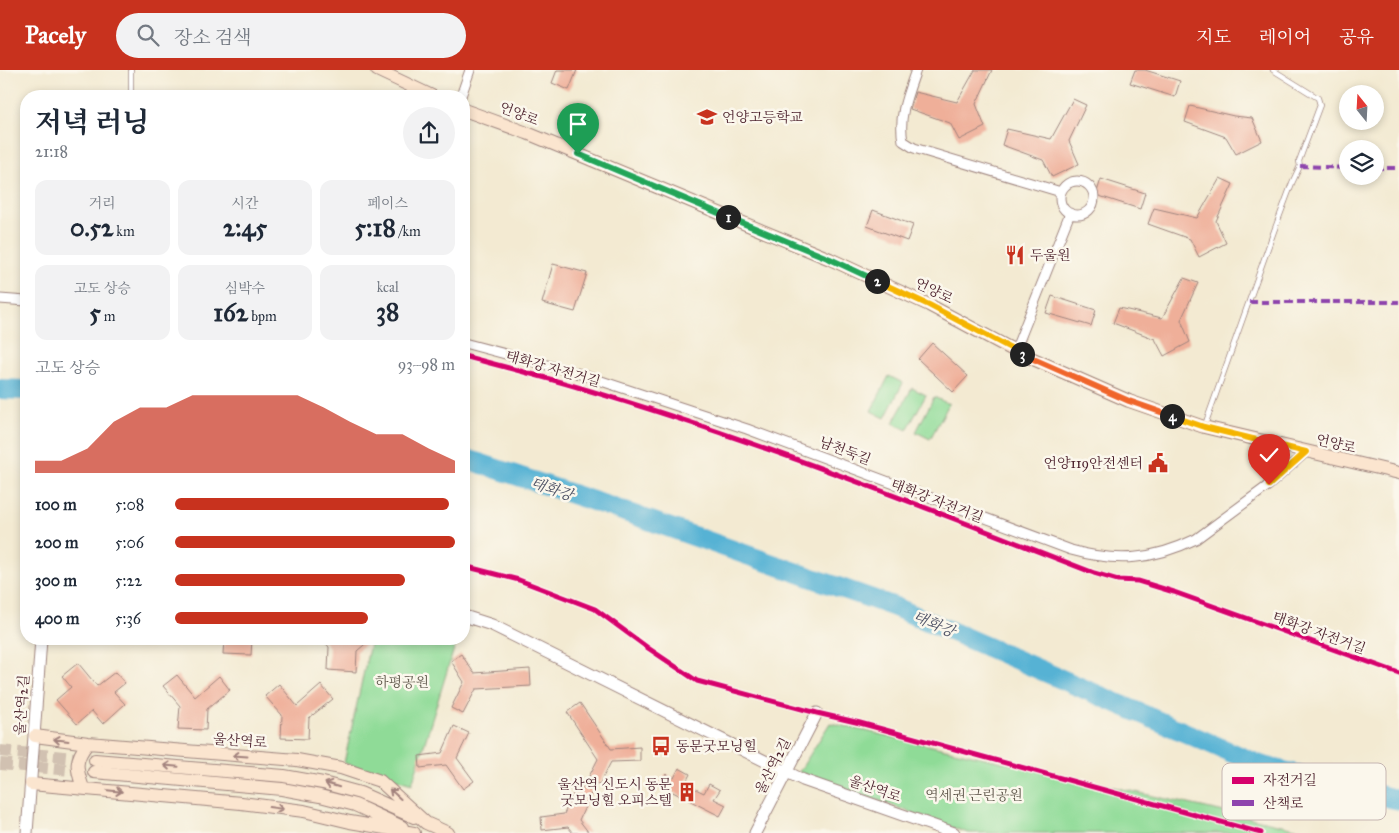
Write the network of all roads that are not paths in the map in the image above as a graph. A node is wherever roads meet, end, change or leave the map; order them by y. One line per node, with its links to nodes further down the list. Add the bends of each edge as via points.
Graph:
1 (132, 70): 6 (lane)
2 (377, 70): 7 (main road)
3 (470, 70): 8 (street)
4 (916, 70): 10 (street, via 904,104 903,141 914,148)
5 (1273, 70): 16 (lane, via 1318,98 1320,105)
6 (131, 90)
7 (419, 90)
8 (462, 90)
9 (470, 112): 15 (main road, 언양로, via 830,259 929,305)
10 (1061, 192): 11 (street, via 1062,206); 11 (street, via 1066,185 1076,181 1086,184 1092,193 1090,208 1081,214)
11 (1070, 213): 15 (street)
12 (0, 300): 13 (street)
13 (20, 300)
14 (470, 345): 17 (street, 남천둑길, via 577,373 721,420 1095,557 1149,556 1184,545 1269,485)
15 (1015, 351): 16 (main road, 언양로, via 1129,401)
16 (1204, 427): 17 (main road, 언양로)
17 (1306, 452): 18 (main road, 언양로)
18 (1399, 473)
19 (470, 618): 24 (street, 울산역로, via 492,625)
20 (41, 645): 22 (street, 울산역2길)
21 (817, 713): 24 (street, 울산역2길)
22 (35, 736): 23 (main road, 울산역로, one-way to 22); 25 (street, 울산역2길)
23 (88, 743): 26 (main road, via 80,752 77,764); 27 (main road, 울산역로, one-way to 23, via 380,781 340,768 297,760)
24 (787, 772): 31 (street, 울산역2길); 32 (street, 울산역로)
25 (31, 784): 26 (main road, 울산역로); 28 (street, 울산역2길)
26 (83, 788): 29 (main road, 울산역로, one-way to 29, via 304,811)
27 (426, 822): 29 (main road, 울산역로, one-way to 29, via 360,793 323,782 284,776 94,766 320,796 355,805); 30 (main road, 울산역로)
28 (27, 833)
29 (415, 833)
30 (448, 833)
31 (755, 833)
32 (954, 833)

